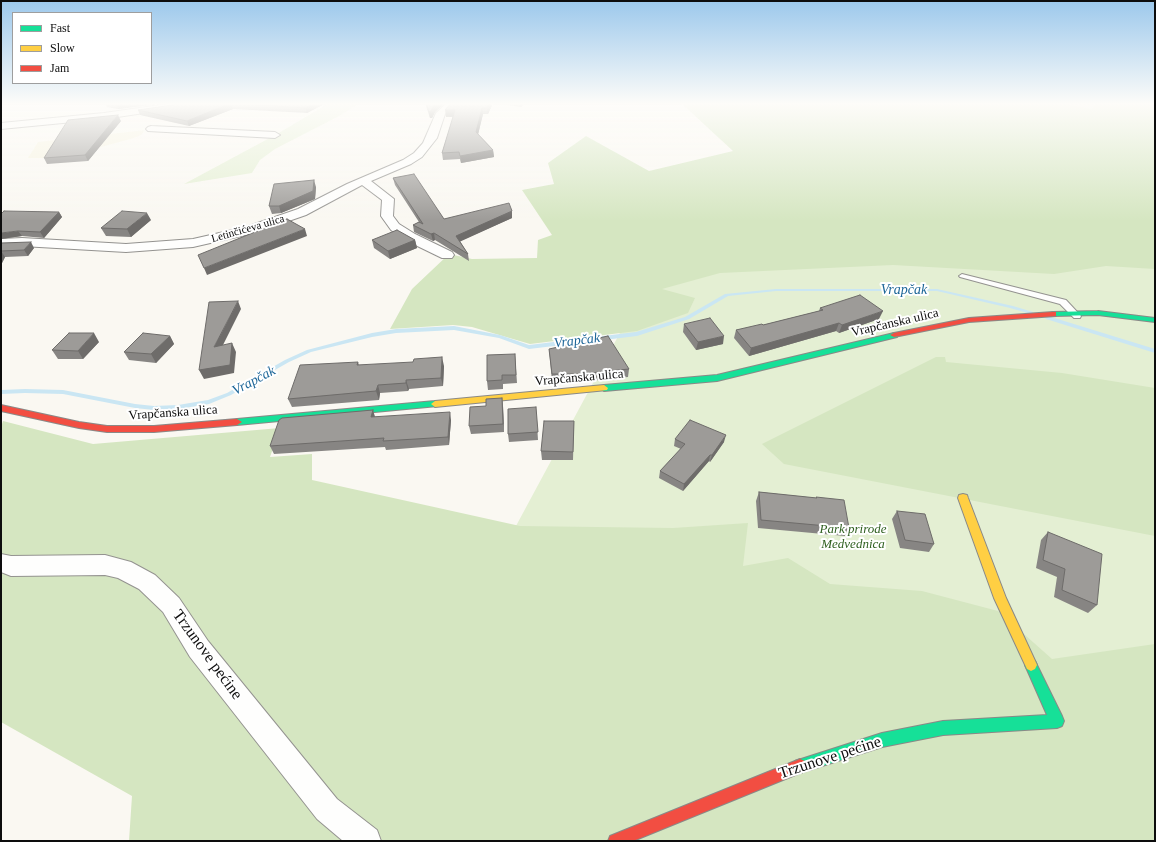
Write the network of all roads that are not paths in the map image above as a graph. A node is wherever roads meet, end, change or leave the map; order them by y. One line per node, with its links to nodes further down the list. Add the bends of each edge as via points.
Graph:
1 (428, 142): 2 (street, Letinčićeva ulica, via 418,155 407,162)
2 (363, 181): 3 (street, Letinčićeva ulica, via 284,219 244,232 193,243 126,248); 4 (street, via 388,199 388,216 395,227)
3 (1, 243)
4 (447, 255)
5 (962, 276): 6 (lane, via 1063,302)
6 (1078, 316): 7 (street, Vrapčanska ulica, via 1104,313); 8 (street, Vrapčanska ulica, via 1021,316 969,320 923,328 718,378 517,397 129,430 79,425)
7 (1155, 320)
8 (1, 408)
9 (963, 498): 12 (street, Trzunove pećine, via 1000,598 1057,721 943,728 882,740 806,763)
10 (1, 563): 11 (street, Trzunove pećine, via 11,566 105,564 124,569 147,582 171,605 199,649 327,809)
11 (366, 841)
12 (615, 841)

